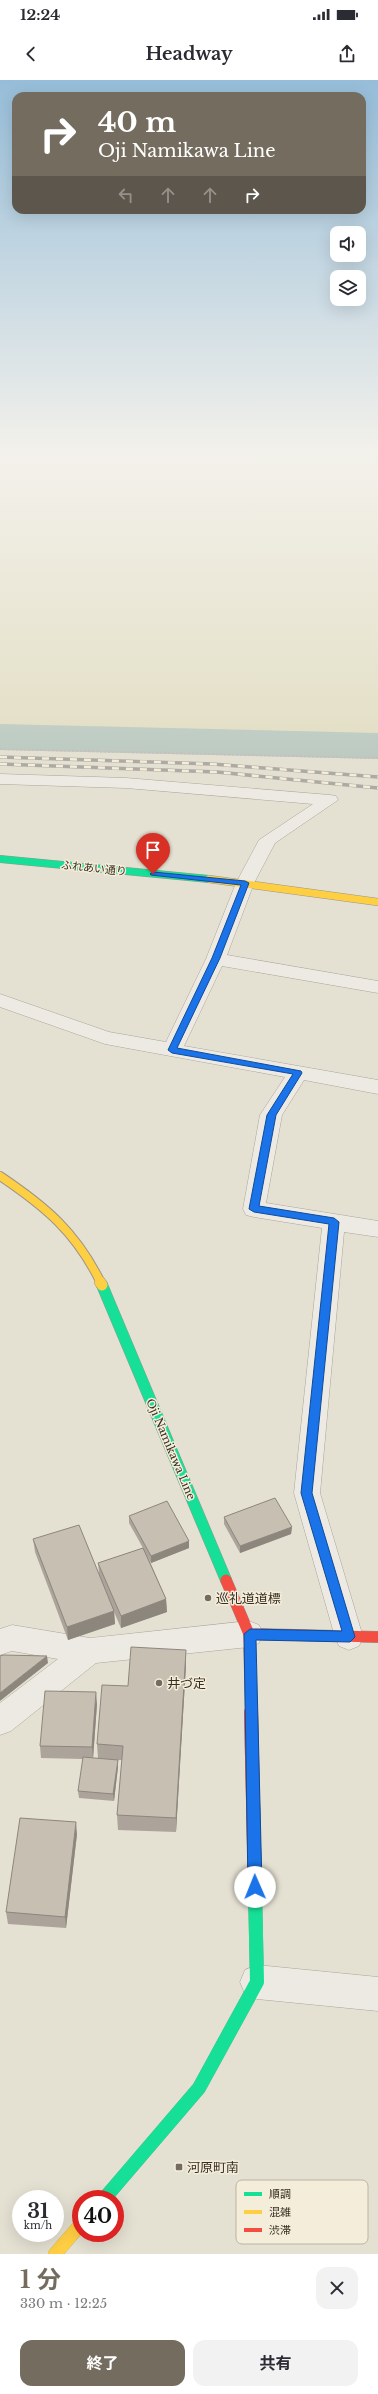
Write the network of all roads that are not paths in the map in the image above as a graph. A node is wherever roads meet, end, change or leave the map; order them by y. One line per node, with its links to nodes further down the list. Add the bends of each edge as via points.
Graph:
1 (0, 778): 3 (street, via 126,782 330,800 268,840)
2 (0, 859): 3 (street, ふれあい通り)
3 (245, 883): 4 (street, ふれあい通り); 5 (street)
4 (378, 902)
5 (216, 958): 6 (street); 8 (street)
6 (378, 987)
7 (0, 1000): 8 (street, via 105,1038)
8 (172, 1050): 9 (street)
9 (298, 1073): 10 (street); 12 (street, via 271,1115 254,1209)
10 (378, 1087)
11 (0, 1176): 14 (street, Oji Namikawa Line, via 42,1203 61,1220 90,1258)
12 (334, 1222): 13 (street); 15 (street, via 307,1493)
13 (378, 1229)
14 (250, 1634): 15 (street); 18 (street); 20 (street)
15 (350, 1637): 16 (street)
16 (378, 1637)
17 (0, 1642): 18 (street, via 12,1638)
18 (90, 1651): 19 (street)
19 (0, 1721)
20 (257, 1982): 21 (street); 22 (street, via 199,2088)
21 (378, 1994)
22 (112, 2190)
23 (72, 2234): 24 (street)
24 (55, 2254)

